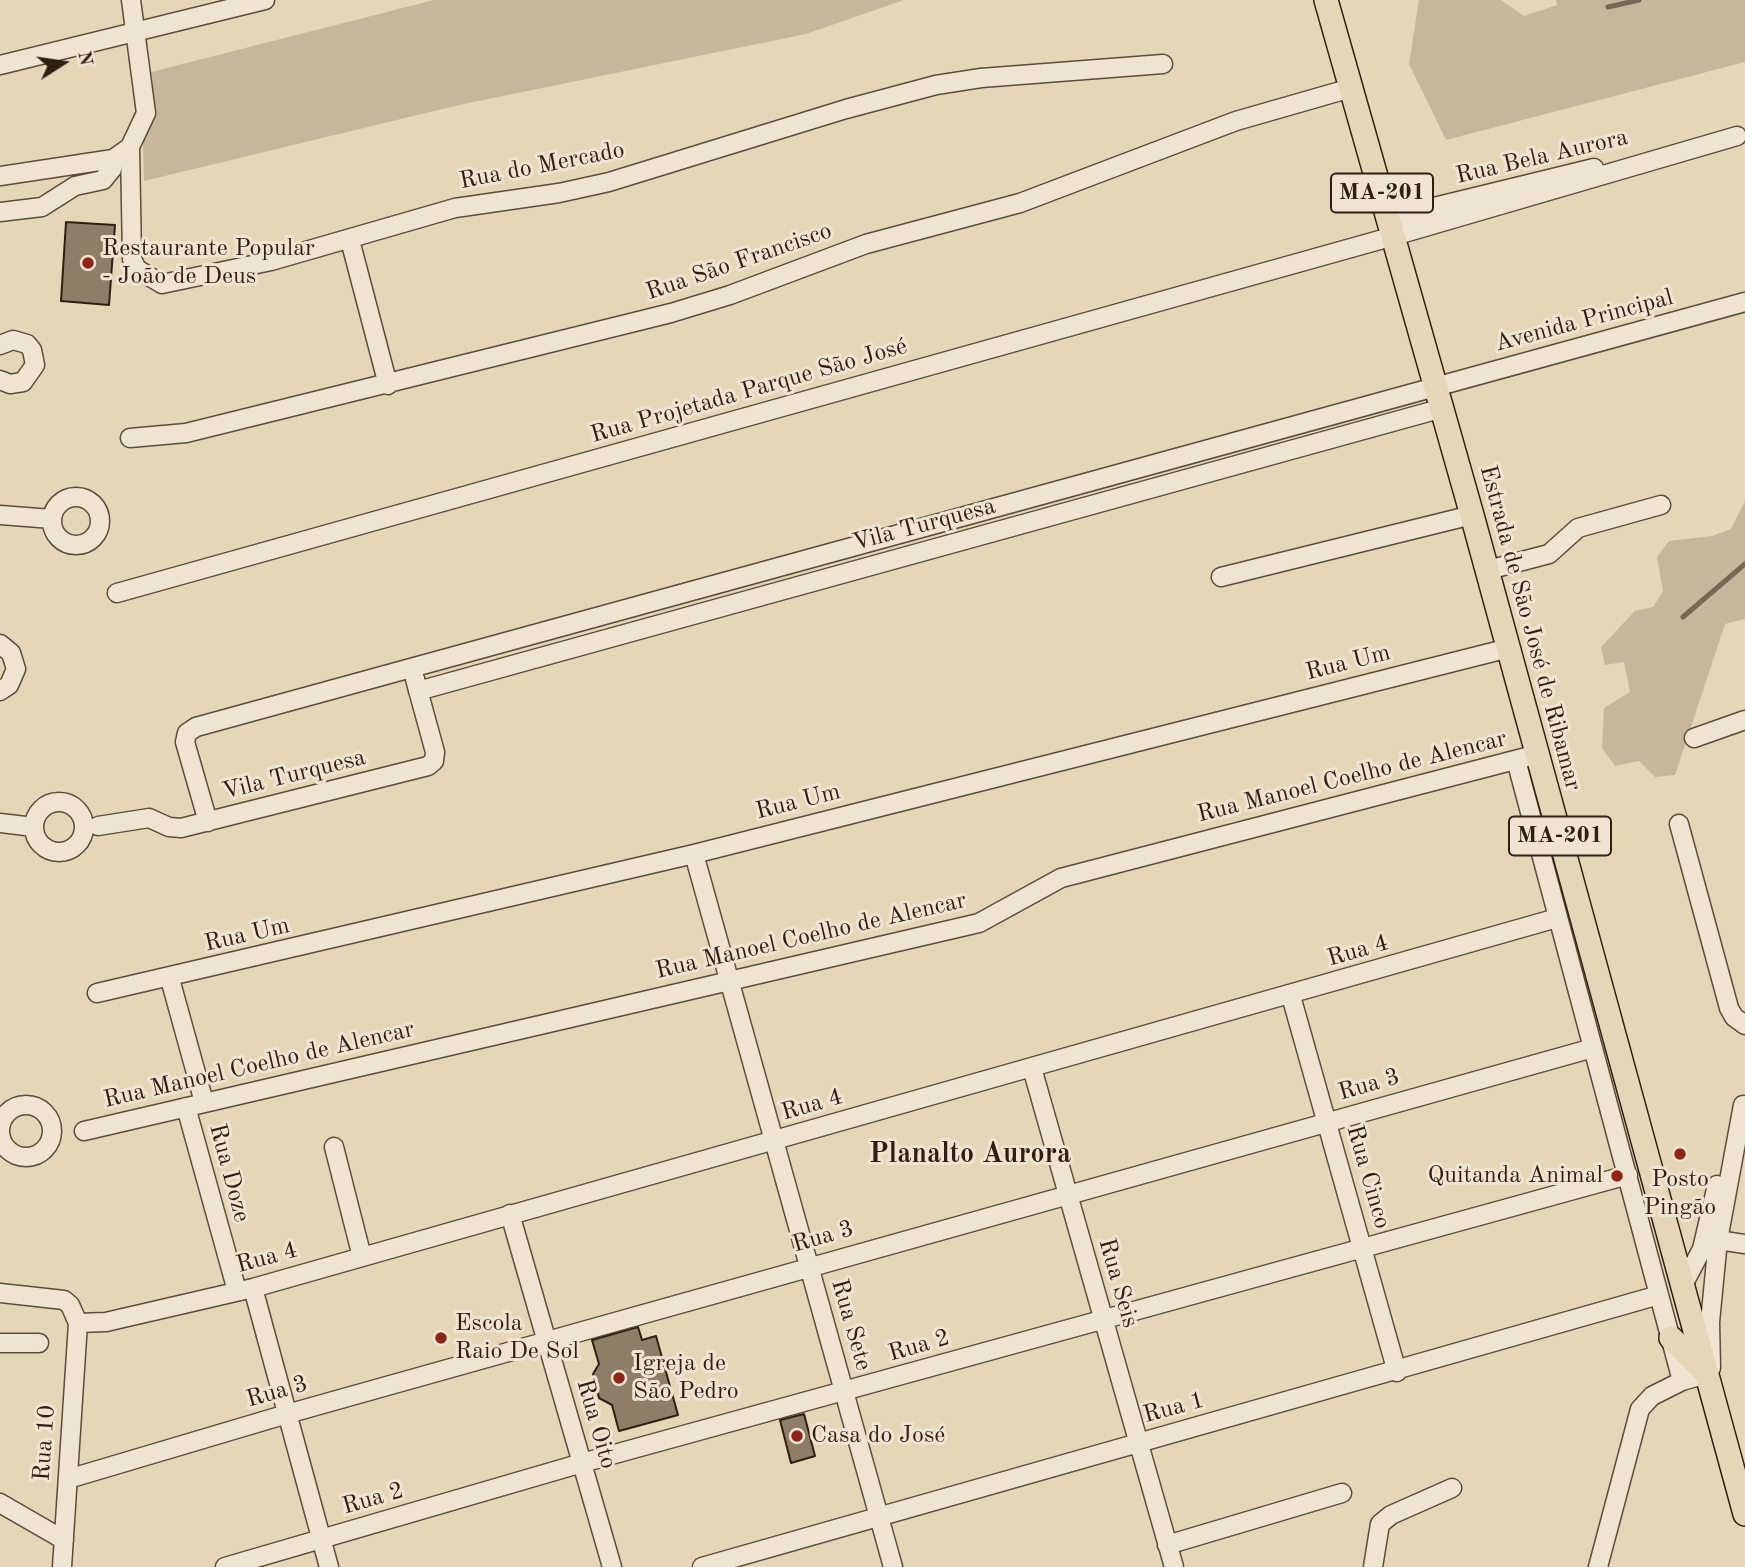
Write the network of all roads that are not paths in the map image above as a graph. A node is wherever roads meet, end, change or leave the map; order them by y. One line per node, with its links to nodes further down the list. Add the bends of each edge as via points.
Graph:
1 (131, 0): 4 (street)
2 (265, 0): 4 (street)
3 (1326, 0): 7 (main road, Estrada de São José de Ribamar / MA-201)
4 (134, 30): 6 (street); 9 (street, via 146,113)
5 (1163, 64): 14 (street, Rua do Mercado, via 936,85 609,181 455,208)
6 (0, 65)
7 (1352, 88): 13 (main road, Estrada de São José de Ribamar / MA-201); 18 (street, Rua São Francisco, via 1236,121 1020,203 866,244 706,302)
8 (1737, 136): 13 (street, Rua Bela Aurora, via 1621,172)
9 (130, 147): 10 (street); 14 (street, Rua do Mercado, via 130,244 137,269 162,284)
10 (113, 159): 11 (street); 12 (street, via 103,180 67,190 42,206)
11 (0, 176)
12 (0, 212)
13 (1392, 227): 19 (main road, Estrada de São José de Ribamar / MA-201); 31 (street, Rua Projetada Parque São José)
14 (350, 240): 18 (street)
15 (1745, 302): 19 (street, Avenida Principal)
16 (0, 345): 17 (street, via 13,340 27,345 35,365 23,382)
17 (0, 380)
18 (388, 385): 20 (street, Rua São Francisco, via 186,433)
19 (1439, 398): 21 (street, Vila Turquesa); 22 (street, Vila Turquesa); 25 (main road, Estrada de São José de Ribamar / MA-201)
20 (130, 438)
21 (1151, 464): 22 (street); 27 (street, Vila Turquesa)
22 (1157, 488): 28 (street, Vila Turquesa)
23 (1661, 505): 29 (street, via 1578,528 1549,554)
24 (0, 515): 26 (street)
25 (1472, 515): 29 (main road, Estrada de São José de Ribamar / MA-201); 30 (street)
26 (52, 519)
27 (880, 537): 28 (street); 32 (street, Vila Turquesa)
28 (886, 560): 33 (street, Vila Turquesa)
29 (1488, 570): 35 (main road, Estrada de São José de Ribamar / MA-201)
30 (1222, 577)
31 (117, 593)
32 (607, 614): 33 (street); 36 (street, Vila Turquesa)
33 (614, 635): 38 (street, Vila Turquesa)
34 (0, 644): 37 (street, via 11,653 16,669 9,685)
35 (1509, 648): 41 (main road, Estrada de São José de Ribamar / MA-201); 47 (street, Rua Um)
36 (412, 669): 38 (street, Vila Turquesa); 42 (street, Vila Turquesa, via 191,729 185,742)
37 (0, 691)
38 (418, 691): 42 (street, Vila Turquesa, via 434,747 432,764)
39 (1745, 720): 40 (street)
40 (1694, 738)
41 (1527, 757): 48 (street, Estrada de São José de Ribamar); 50 (street, Rua Manoel Coelho de Alencar, via 1061,878 979,923); 70 (main road, Estrada de São José de Ribamar / MA-201)
42 (208, 822): 45 (street, via 175,828 144,818)
43 (0, 823): 46 (street)
44 (1679, 824): 53 (street, via 1729,1008)
45 (98, 826)
46 (34, 827)
47 (694, 854): 49 (street, Rua Um); 50 (street, Rua Sete)
48 (1557, 918): 52 (street, Rua 4); 54 (street, Estrada de São José de Ribamar)
49 (170, 979): 51 (street, Rua Um); 57 (street, Rua Doze)
50 (729, 981): 57 (street, Rua Manoel Coelho de Alencar); 60 (street, Rua Sete)
51 (97, 993)
52 (1292, 996): 55 (street, Rua 4); 58 (street, Rua Cinco)
53 (1745, 1025)
54 (1593, 1048): 58 (street, Rua 3); 62 (street, Estrada de São José de Ribamar)
55 (1032, 1068): 60 (street, Rua 4); 63 (street, Rua Seis)
56 (1744, 1102): 65 (street); 70 (street, via 1702,1249)
57 (195, 1105): 59 (street, Rua Manoel Coelho de Alencar); 71 (street, Rua Doze)
58 (1327, 1122): 63 (street, Rua 3); 67 (street, Rua Cinco)
59 (84, 1131)
60 (774, 1142): 64 (street, Rua 4); 69 (street, Rua Sete)
61 (334, 1147): 68 (street)
62 (1628, 1175): 67 (street, Rua 2); 73 (street, Estrada de São José de Ribamar)
63 (1067, 1193): 69 (street, Rua 3); 74 (street, Rua Seis)
64 (510, 1214): 68 (street, Rua 4); 77 (street, Rua Oito)
65 (1718, 1240): 66 (street); 82 (street)
66 (1745, 1244)
67 (1361, 1246): 74 (street, Rua 2); 80 (street, Rua Cinco)
68 (362, 1257): 71 (street, Rua 4)
69 (809, 1266): 77 (street, Rua 3); 83 (street, Rua Sete)
70 (1683, 1285): 82 (main road, Estrada de São José de Ribamar / MA-201)
71 (245, 1289): 75 (street, Rua 4, via 106,1322); 84 (street, Rua Doze)
72 (0, 1293): 75 (street, via 64,1300)
73 (1659, 1295): 76 (street, Estrada de São José de Ribamar); 80 (street, Rua 1)
74 (1102, 1318): 83 (street, Rua 2); 85 (street, Rua Seis)
75 (78, 1323): 87 (street, Rua 10)
76 (1671, 1338): 81 (street, Estrada de São José de Ribamar); 82 (main road)
77 (547, 1342): 84 (street, Rua 3); 86 (street, Rua Oito)
78 (0, 1343): 79 (street)
79 (39, 1343)
80 (1397, 1372): 85 (street, Rua 1)
81 (1682, 1381): 82 (street); 104 (street, via 1652,1396 1640,1409)
82 (1710, 1383): 91 (main road, Estrada de São José de Ribamar / MA-201)
83 (844, 1393): 86 (street, Rua 2); 92 (street, Rua Sete)
84 (287, 1414): 87 (street, Rua 3); 94 (street, Rua Doze)
85 (1137, 1443): 92 (street, Rua 1); 95 (street, Rua Seis)
86 (582, 1463): 94 (street, Rua 2); 99 (street, Rua Oito)
87 (68, 1479): 93 (street, Rua 10)
88 (1452, 1488): 103 (street, via 1380,1524)
89 (1342, 1493): 95 (street)
90 (0, 1503): 93 (street)
91 (1745, 1514)
92 (879, 1516): 100 (street, Rua 1); 101 (street, Rua Sete)
93 (64, 1540): 96 (street, Rua 10)
94 (321, 1540): 97 (street, Rua 2); 98 (street, Rua Doze)
95 (1167, 1545): 102 (street, Rua Seis)
96 (62, 1567)
97 (225, 1567)
98 (329, 1567)
99 (612, 1567)
100 (702, 1567)
101 (893, 1567)
102 (1174, 1567)
103 (1373, 1567)
104 (1598, 1567)

